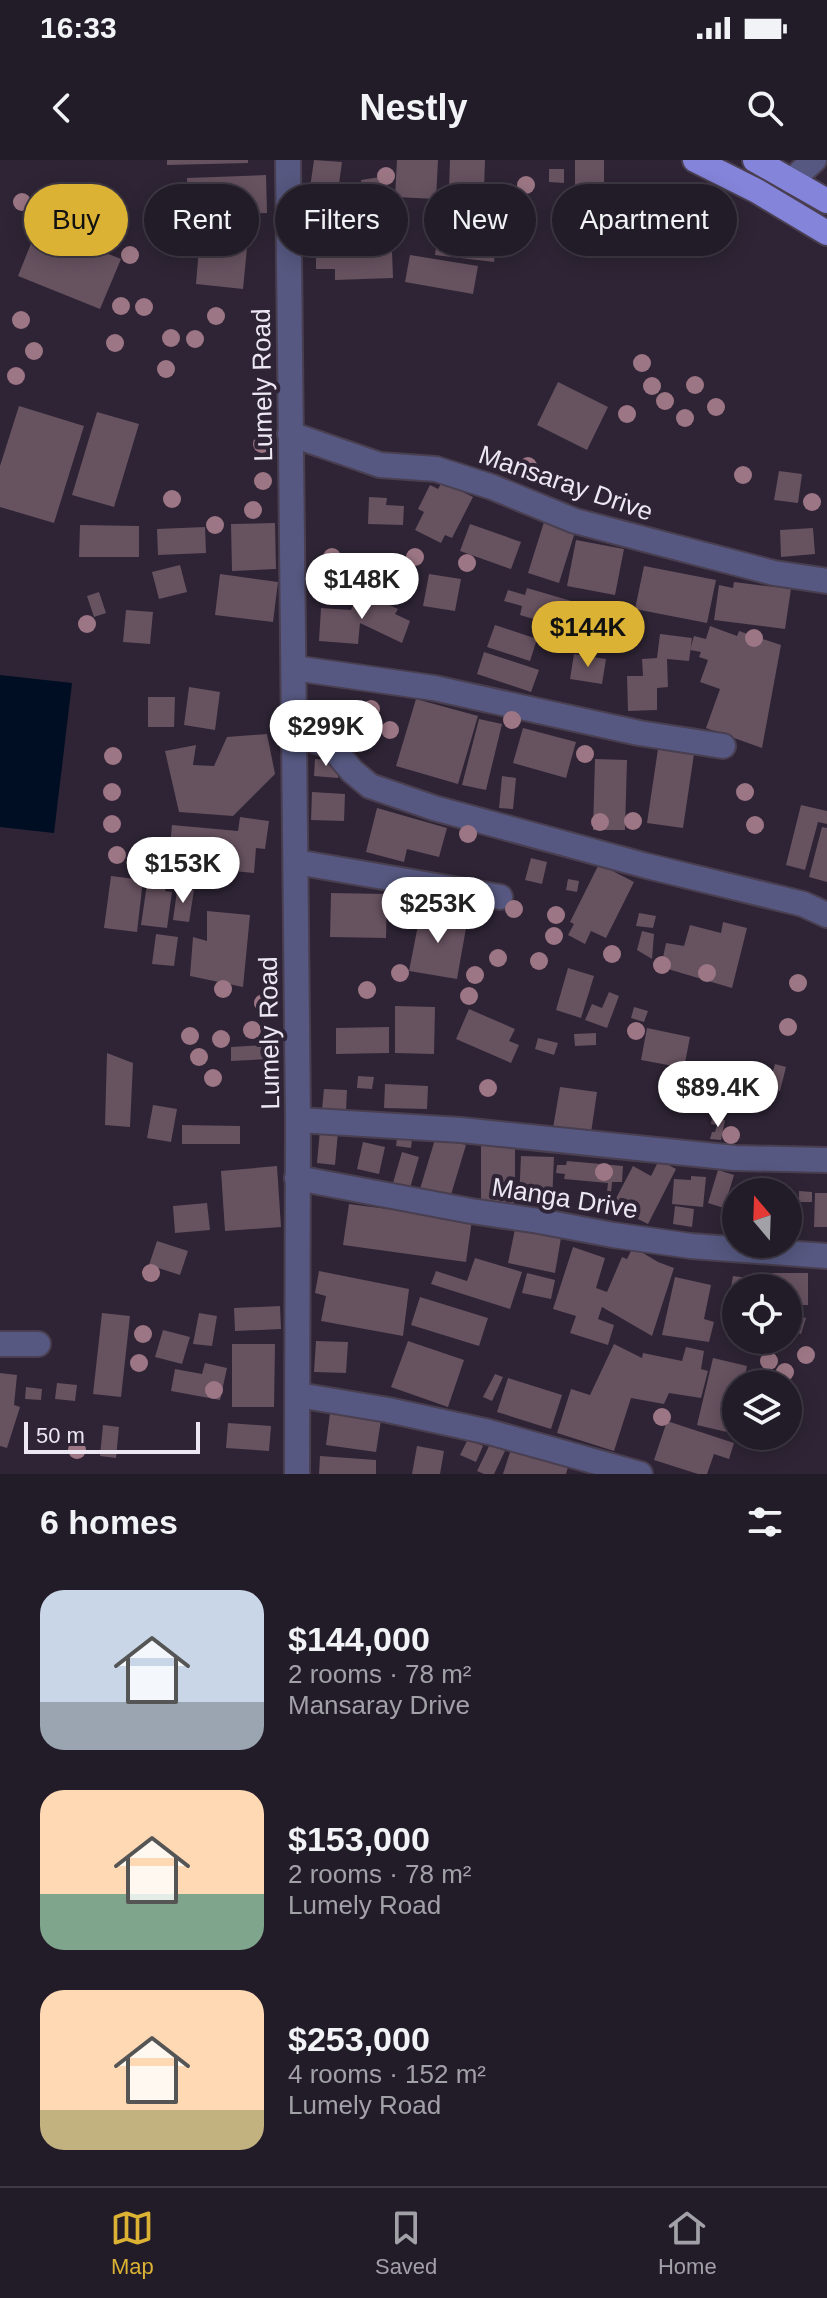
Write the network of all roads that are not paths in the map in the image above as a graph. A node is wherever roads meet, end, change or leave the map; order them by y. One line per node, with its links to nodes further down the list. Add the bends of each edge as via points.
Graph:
1 (288, 160): 8 (street, Lumely Road)
2 (695, 160): 5 (main road)
3 (814, 160): 4 (street)
4 (773, 170): 5 (main road); 6 (main road)
5 (757, 191): 7 (main road)
6 (827, 201)
7 (827, 233)
8 (290, 434): 9 (street, Mansaray Drive, via 380,465 436,469 575,521 774,573); 10 (street, Lumely Road)
9 (827, 581)
10 (294, 668): 11 (street, Lumely Road); 12 (street, via 434,688)
11 (295, 734): 13 (street, Lumely Road); 15 (street, via 331,746 370,786 434,808 803,904)
12 (723, 746)
13 (296, 862): 14 (street); 16 (street, Lumely Road)
14 (500, 897)
15 (827, 915)
16 (298, 1120): 17 (street, via 461,1130 735,1158); 18 (street, Lumely Road)
17 (827, 1160)
18 (297, 1178): 19 (street, Manga Drive, via 613,1235); 22 (street, Lumely Road)
19 (827, 1256)
20 (0, 1344): 21 (street)
21 (38, 1344)
22 (298, 1395): 23 (street, Lumely Road); 24 (street, via 489,1432)
23 (297, 1474)
24 (640, 1474)

